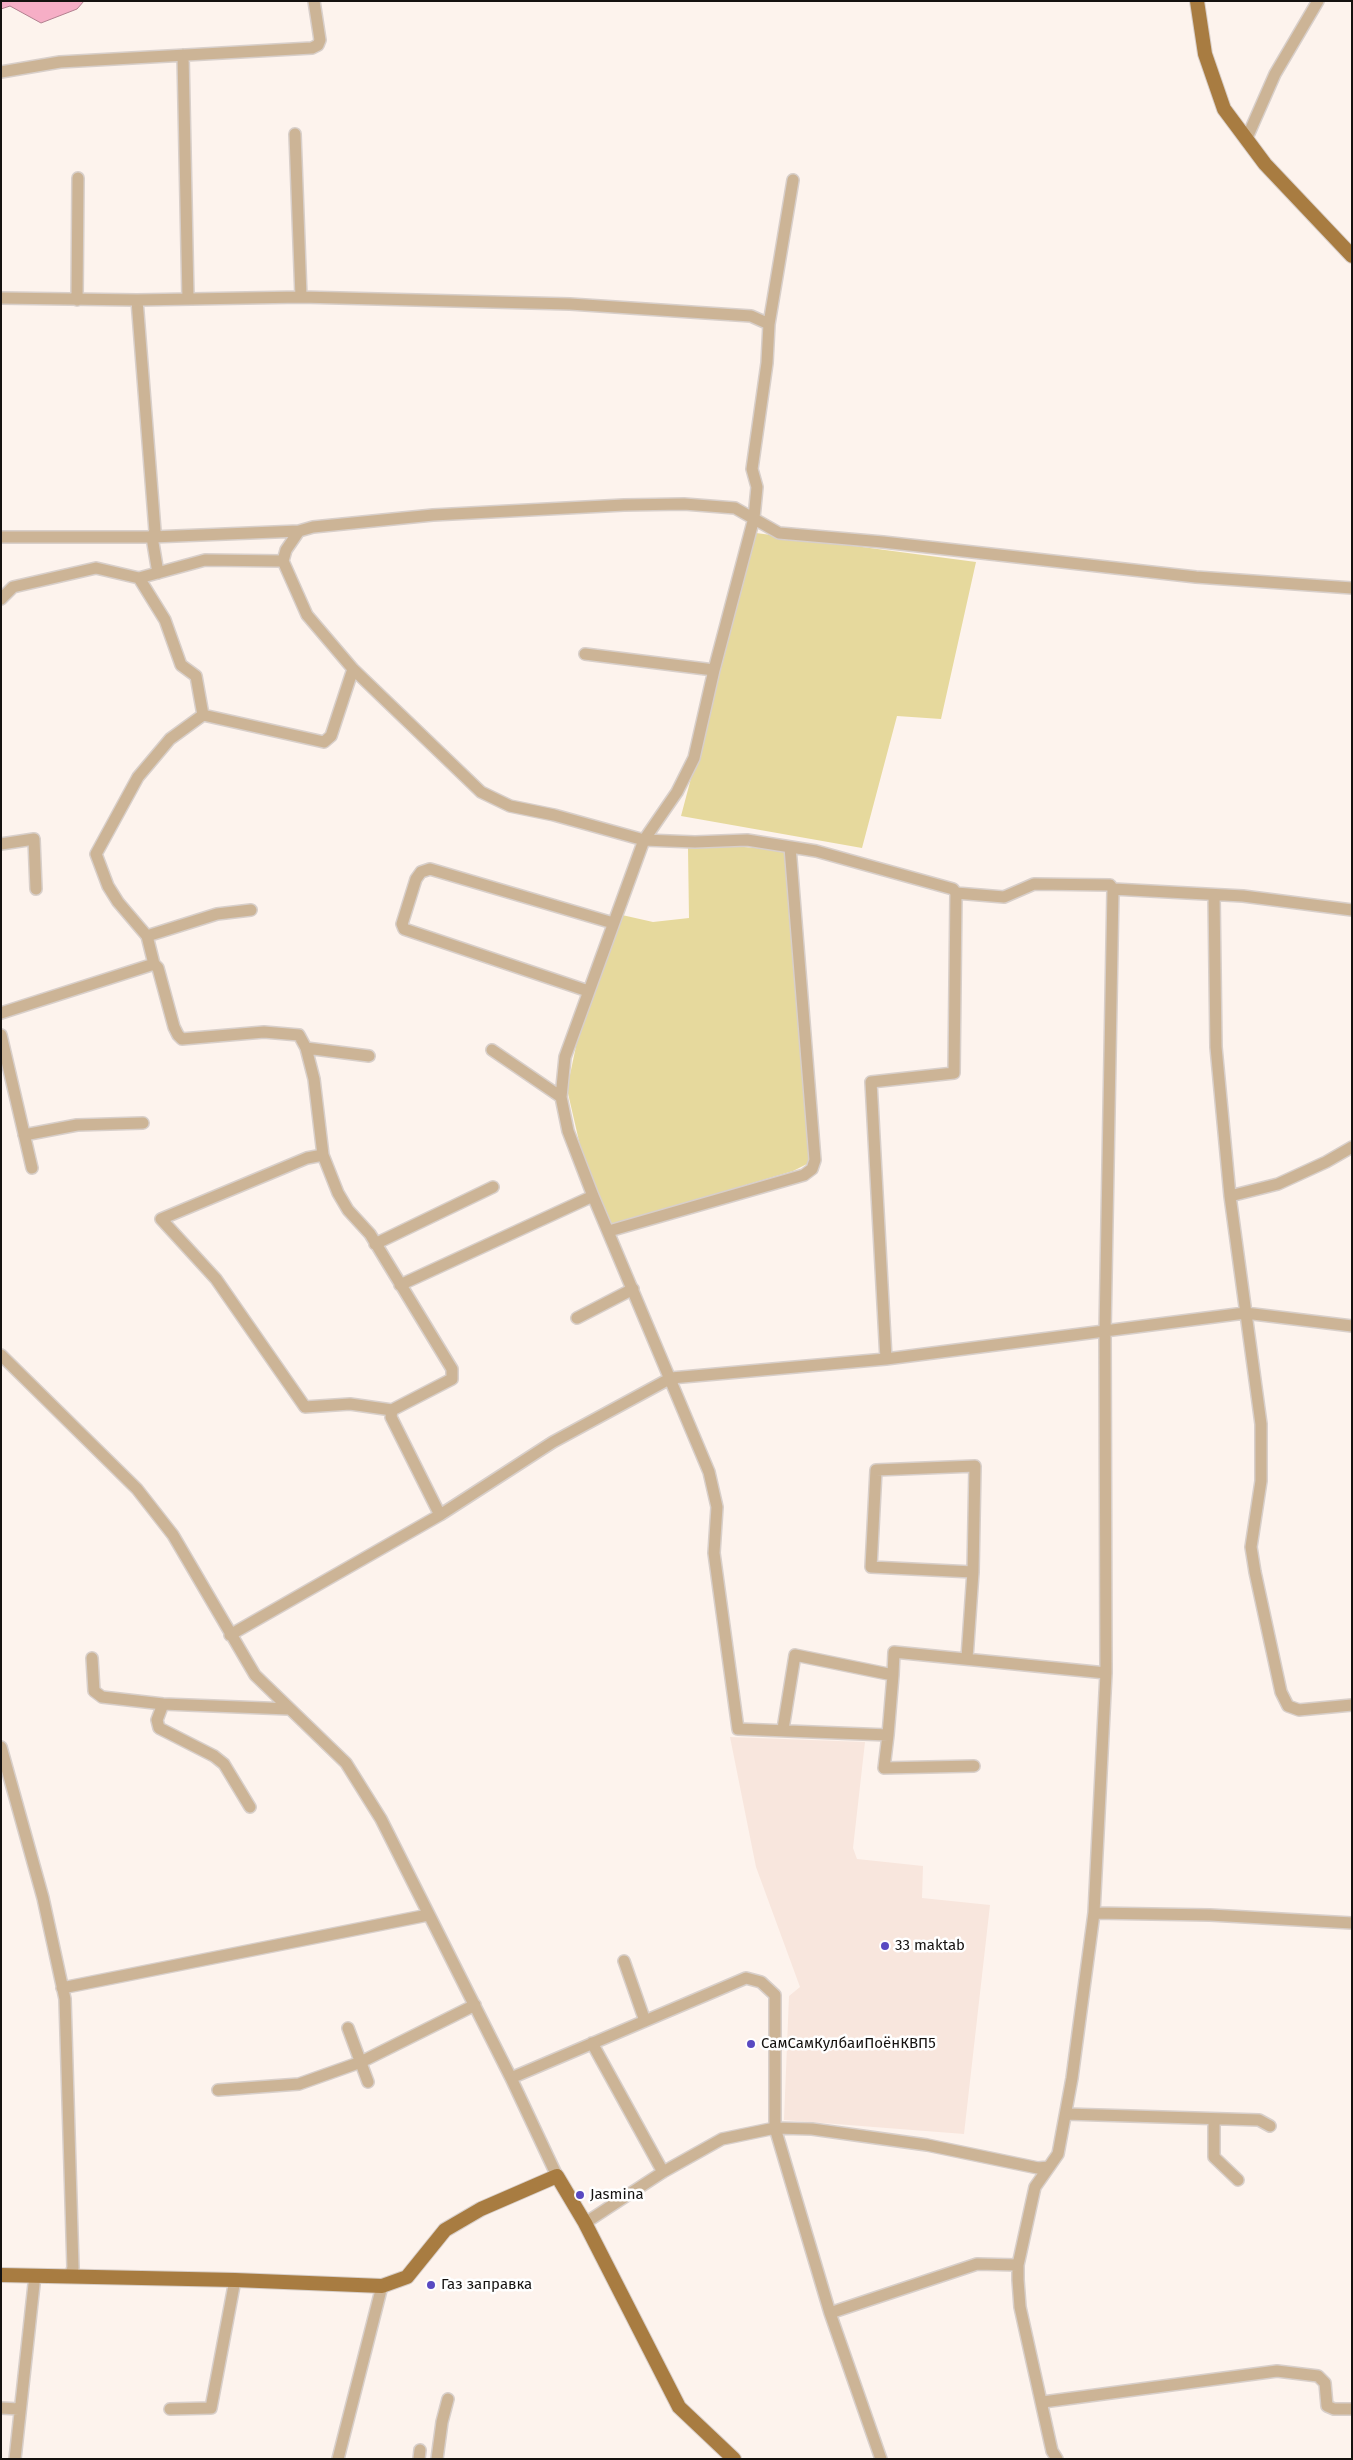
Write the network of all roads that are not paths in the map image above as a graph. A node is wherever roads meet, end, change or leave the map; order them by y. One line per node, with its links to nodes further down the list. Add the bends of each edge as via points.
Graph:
1 (314, 1): 4 (street, via 320,40 312,48)
2 (1197, 1): 7 (main road, via 1205,54 1224,109)
3 (1318, 1): 7 (street, via 1275,74)
4 (182, 55): 5 (street, via 60,62); 13 (street)
5 (1, 72)
6 (295, 134): 11 (street)
7 (1246, 140): 10 (main road)
8 (78, 178): 14 (street)
9 (793, 180): 16 (street)
10 (1352, 256)
11 (301, 297): 13 (street); 16 (street, via 570,304 751,316)
12 (1, 298): 14 (street)
13 (188, 299): 15 (street)
14 (77, 300): 15 (street)
15 (137, 300): 20 (street, via 155,531)
16 (769, 324): 17 (street, via 752,469 757,487)
17 (754, 518): 18 (street, via 735,508 684,504 624,505 433,515); 24 (street, via 779,534 893,543 1196,577); 28 (street)
18 (300, 531): 20 (street); 21 (street, via 286,550)
19 (1, 537): 20 (street)
20 (152, 537): 22 (street)
21 (283, 561): 22 (street, via 205,560); 27 (street, via 307,615)
22 (158, 573): 23 (street)
23 (139, 578): 25 (street, via 96,568 13,587); 29 (street, via 165,620 181,665 196,676)
24 (1352, 588)
25 (1, 599)
26 (585, 654): 28 (street)
27 (353, 669): 29 (street, via 331,736 324,742); 30 (street, via 481,792 495,800)
28 (714, 670): 30 (street, via 694,758 677,792)
29 (203, 715): 40 (street, via 170,739 138,777 96,854 108,886)
30 (644, 840): 32 (street, via 747,840); 39 (street)
31 (1, 844): 33 (street, via 34,839)
32 (790, 847): 35 (street, via 816,851 953,889); 57 (street, via 815,1160 812,1169 804,1175)
33 (36, 888)
34 (1113, 889): 35 (street, via 1110,885 1034,884 1004,897); 36 (street); 64 (street)
35 (956, 893): 66 (street, via 954,1073 871,1082)
36 (1214, 895): 38 (street); 56 (street, via 1216,1047)
37 (251, 910): 40 (street, via 217,914)
38 (1352, 910)
39 (613, 924): 42 (street); 42 (street, via 430,870 421,872 416,879 402,924 404,929)
40 (147, 936): 41 (street)
41 (154, 964): 43 (street); 45 (street, via 158,968 174,1027 182,1039 264,1032 293,1033 299,1035)
42 (588, 991): 48 (street, via 565,1057)
43 (1, 1013)
44 (1, 1034): 50 (street)
45 (306, 1048): 47 (street); 52 (street, via 314,1079)
46 (492, 1050): 48 (street)
47 (369, 1056)
48 (561, 1097): 55 (street, via 568,1131)
49 (143, 1123): 50 (street, via 77,1125)
50 (24, 1135): 53 (street)
51 (1352, 1147): 56 (street, via 1278,1184)
52 (323, 1155): 58 (street, via 348,1210); 68 (street, via 307,1158 161,1220 216,1279 306,1407 350,1404)
53 (32, 1168)
54 (493, 1187): 58 (street)
55 (593, 1196): 57 (street); 59 (street)
56 (1230, 1196): 61 (street)
57 (609, 1231): 60 (street)
58 (375, 1244): 59 (street)
59 (400, 1285): 68 (street, via 443,1353 453,1375 452,1379)
60 (633, 1289): 62 (street); 67 (street)
61 (1245, 1313): 63 (street); 64 (street); 77 (street, via 1262,1452 1251,1546 1282,1692 1288,1706 1299,1710)
62 (577, 1318)
63 (1352, 1326)
64 (1105, 1332): 66 (street); 74 (street)
65 (1, 1355): 71 (street, via 137,1489 173,1534)
66 (886, 1359): 67 (street)
67 (671, 1378): 69 (street, via 552,1442); 79 (street, via 709,1472 717,1507 714,1553 738,1729)
68 (392, 1410): 69 (street, via 392,1424)
69 (440, 1515): 71 (street)
70 (973, 1572): 70 (street, via 975,1466 876,1470 871,1567); 73 (street)
71 (230, 1635): 78 (street, via 255,1675)
72 (92, 1658): 76 (street, via 94,1691 99,1697)
73 (966, 1658): 74 (street); 75 (street, via 894,1652)
74 (1106, 1673): 84 (street)
75 (893, 1675): 79 (street, via 795,1654); 80 (street)
76 (163, 1704): 78 (street); 83 (street, via 157,1720 159,1728 214,1756 228,1771)
77 (1352, 1705)
78 (290, 1709): 85 (street, via 346,1763 381,1819)
79 (783, 1729): 80 (street)
80 (888, 1735): 82 (street, via 884,1768)
81 (1, 1747): 88 (street, via 43,1898)
82 (974, 1766)
83 (250, 1808)
84 (1094, 1913): 86 (street, via 1210,1914); 97 (street)
85 (428, 1914): 88 (street); 89 (street)
86 (1352, 1922)
87 (624, 1961): 90 (street)
88 (62, 1988): 109 (street, via 65,1999 73,2268)
89 (475, 2005): 93 (street); 94 (street)
90 (645, 2021): 92 (street); 100 (street, via 746,1978 761,1982 774,1995)
91 (348, 2028): 93 (street)
92 (592, 2043): 94 (street); 102 (street)
93 (360, 2062): 95 (street); 96 (street, via 300,2084)
94 (511, 2078): 103 (street)
95 (368, 2082)
96 (218, 2090)
97 (1066, 2114): 98 (street); 101 (street, via 1058,2154)
98 (1214, 2119): 99 (street, via 1260,2120); 104 (street, via 1214,2157)
99 (1270, 2126)
100 (775, 2128): 101 (street, via 812,2129 927,2145 1038,2168); 102 (street, via 722,2139); 112 (street)
101 (1049, 2167): 106 (street, via 1035,2187)
102 (663, 2172): 105 (street)
103 (557, 2176): 105 (main road); 111 (main road, via 480,2209 445,2230 407,2277)
104 (1238, 2180)
105 (585, 2223): 122 (main road, via 679,2407)
106 (1018, 2265): 112 (street, via 977,2264); 114 (street, via 1020,2307)
107 (1, 2275): 108 (main road)
108 (35, 2275): 109 (main road); 116 (street)
109 (69, 2277): 110 (main road)
110 (235, 2280): 111 (main road); 118 (street, via 211,2408)
111 (382, 2286): 120 (street)
112 (830, 2313): 123 (street)
113 (448, 2399): 121 (street)
114 (1043, 2402): 117 (street, via 1277,2371 1318,2376 1326,2383 1327,2406); 124 (street, via 1052,2451)
115 (1, 2408): 116 (street)
116 (20, 2409): 119 (street)
117 (1352, 2409)
118 (170, 2410)
119 (15, 2459)
120 (338, 2459)
121 (437, 2459)
122 (734, 2459)
123 (881, 2459)
124 (1057, 2459)

